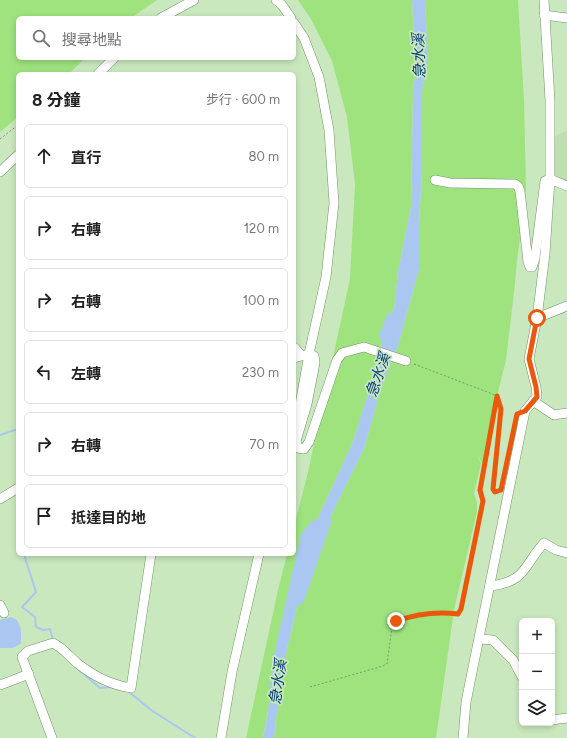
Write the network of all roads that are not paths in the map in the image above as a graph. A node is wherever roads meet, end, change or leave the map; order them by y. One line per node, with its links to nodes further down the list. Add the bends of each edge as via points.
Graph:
1 (194, 0): 5 (street)
2 (276, 0): 6 (street)
3 (544, 0): 4 (street)
4 (544, 15): 7 (street); 13 (street, via 550,100)
5 (165, 16)
6 (290, 16)
7 (567, 18)
8 (296, 26): 18 (street, via 304,38 319,77 329,130 334,203 326,277)
9 (112, 60): 10 (street)
10 (100, 72)
11 (16, 157): 12 (street)
12 (0, 172)
13 (550, 179): 14 (street, via 545,181 535,258 530,267 518,186); 15 (street); 17 (street, via 545,254)
14 (435, 180)
15 (567, 186)
16 (567, 306): 17 (street)
17 (537, 318): 20 (street, via 529,359 537,392 537,397)
18 (301, 356): 19 (street, via 314,356 315,363 296,441 298,448 304,449 309,442 337,360 342,353 364,347); 22 (street, via 299,410)
19 (406, 361)
20 (533, 401): 21 (street, via 554,415); 28 (street, via 525,411)
21 (567, 413)
22 (296, 420)
23 (16, 489): 24 (street)
24 (0, 499)
25 (567, 553): 28 (street, via 544,543 520,576 511,582)
26 (151, 556): 31 (street, via 131,688 122,687 94,675 53,643 28,651 22,657)
27 (259, 556): 36 (street, via 232,672)
28 (491, 586): 29 (street)
29 (480, 639): 30 (street, via 493,640); 37 (street, via 466,702)
30 (519, 668)
31 (29, 674): 32 (street); 35 (street)
32 (0, 685)
33 (567, 718): 34 (street)
34 (555, 720)
35 (52, 738)
36 (222, 738)
37 (463, 738)

